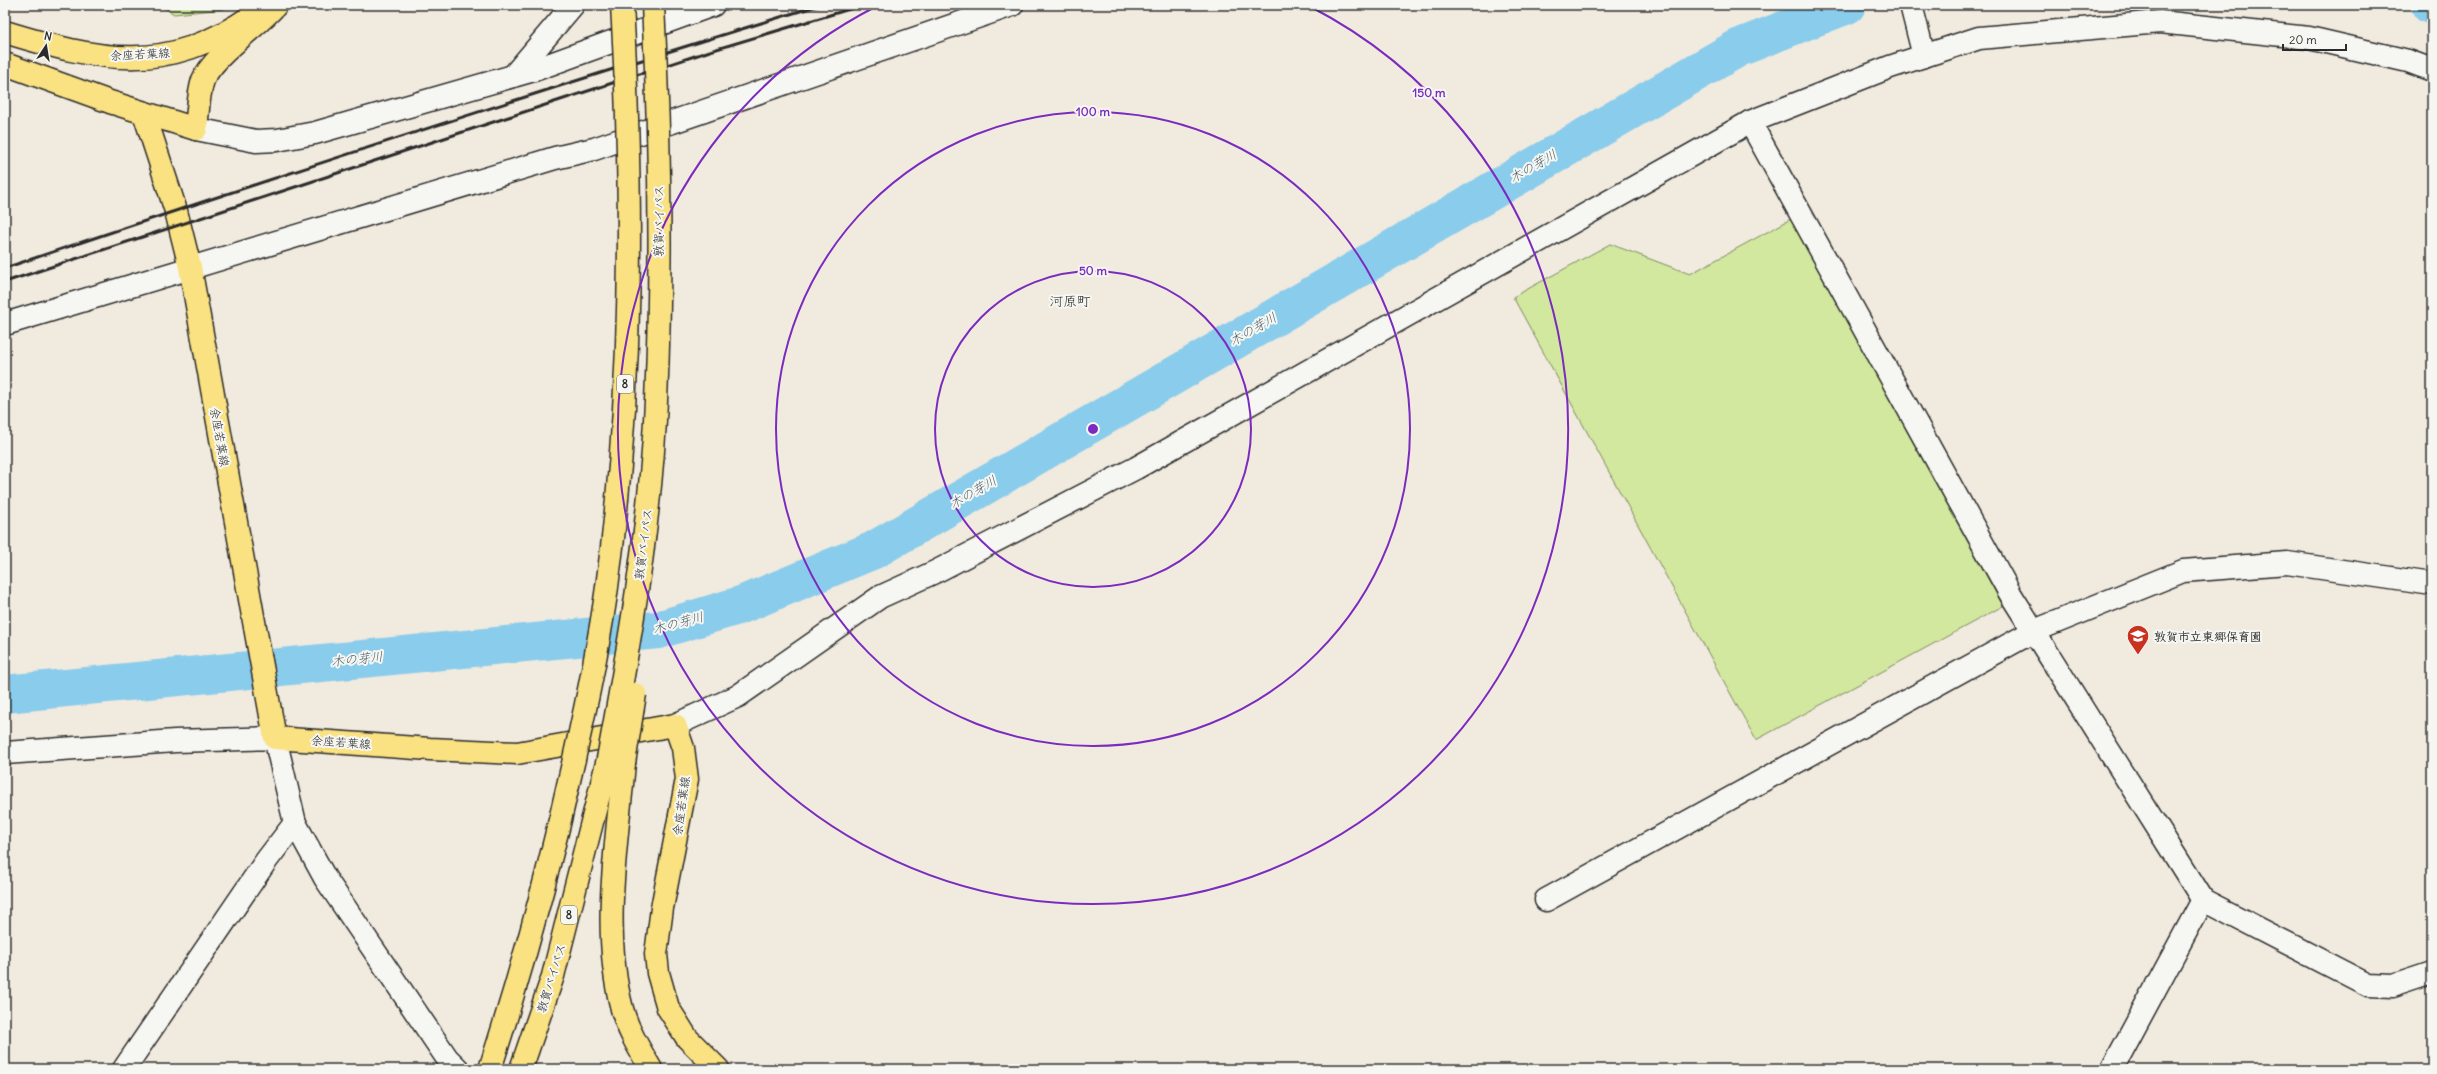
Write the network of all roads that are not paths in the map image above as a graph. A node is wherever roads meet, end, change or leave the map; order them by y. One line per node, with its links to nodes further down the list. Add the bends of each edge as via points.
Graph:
1 (267, 5): 9 (main road, 余座若葉線, via 205,43 183,51 159,55 99,56)
2 (276, 5): 16 (main road, via 206,74 200,92)
3 (574, 5): 13 (street)
4 (653, 5): 24 (main road, 敦賀バイパス, bridge, via 658,197 654,502 647,594)
5 (713, 5): 13 (street)
6 (1012, 5): 17 (street, via 594,149 555,158 295,238)
7 (1911, 5): 10 (street)
8 (622, 6): 31 (main road, 8, bridge, via 628,99 630,197 624,403 607,586 594,669 553,854 522,970)
9 (5, 32)
10 (1924, 56): 12 (street, via 1979,38 2160,22 2309,38 2408,61); 15 (street)
11 (5, 64): 14 (main road)
12 (2432, 70)
13 (513, 76): 16 (street, via 297,137 256,141)
14 (144, 113): 16 (main road); 17 (main road, 余座若葉線, via 176,211)
15 (1750, 122): 20 (street, via 2011,594); 21 (street, via 1136,468 937,571 880,597 738,696)
16 (196, 129)
17 (190, 267): 18 (street); 22 (main road, 余座若葉線)
18 (5, 324)
19 (2432, 584): 20 (street, via 2287,563 2183,571)
20 (2034, 631): 26 (street); 27 (street)
21 (675, 725): 22 (main road, 余座若葉線, via 517,752 438,750); 34 (main road, 余座若葉線, via 683,748 686,780 660,923 656,954 658,973 668,1008 687,1038)
22 (275, 738): 23 (street, via 175,741); 25 (street)
23 (5, 753)
24 (616, 761): 32 (main road, 敦賀バイパス / 8, via 554,976); 33 (main road, via 612,945 622,1010 634,1041)
25 (295, 823): 29 (street, via 266,861); 30 (street, via 325,878)
26 (1546, 900)
27 (2203, 900): 28 (street, via 2368,984 2393,986); 35 (street)
28 (2432, 973)
29 (124, 1069)
30 (458, 1069)
31 (490, 1069)
32 (521, 1069)
33 (651, 1069)
34 (718, 1069)
35 (2112, 1069)

